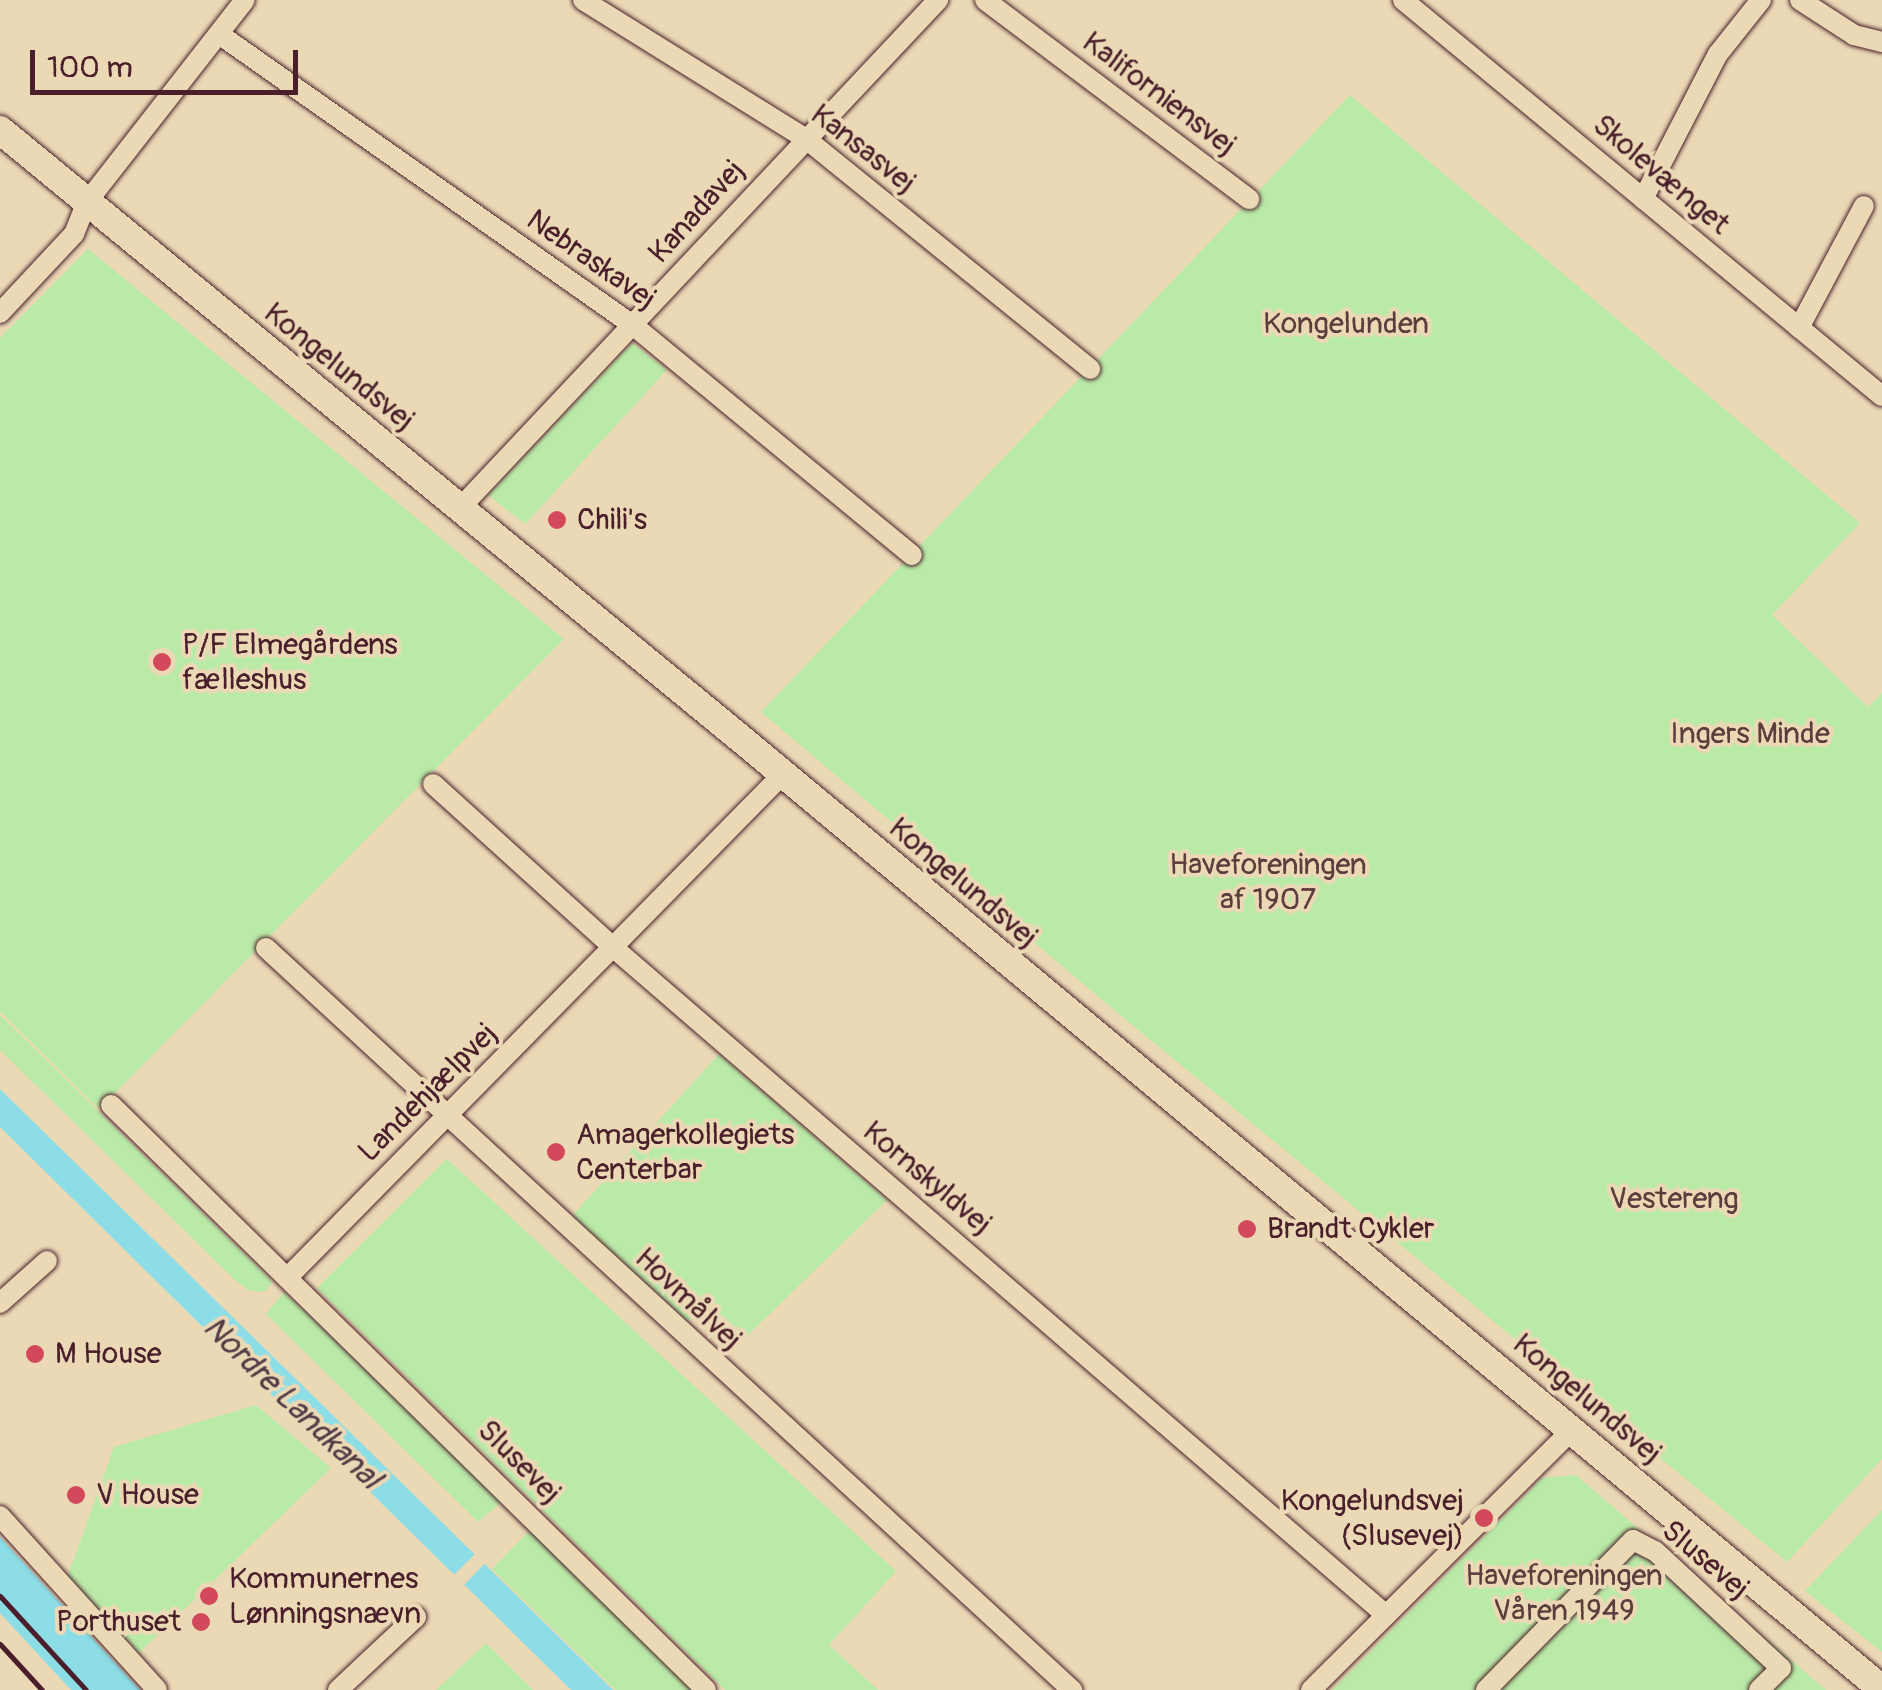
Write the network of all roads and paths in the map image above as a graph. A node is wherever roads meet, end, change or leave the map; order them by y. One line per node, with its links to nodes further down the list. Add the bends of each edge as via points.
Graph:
1 (245, 0): 8 (street)
2 (583, 0): 11 (street, Kansasvej)
3 (938, 0): 11 (street, Kanadavej)
4 (985, 0): 12 (street, Kaliforniensvej)
5 (1404, 0): 13 (street, Skolevænget)
6 (1761, 0): 13 (street, via 1718,54)
7 (1800, 0): 9 (street, via 1854,34)
8 (218, 34): 14 (street); 17 (street, Nebraskavej)
9 (1882, 42)
10 (0, 130): 14 (street, Kongelundsvej)
11 (805, 138): 17 (street, Kanadavej); 19 (street, Kansasvej)
12 (1249, 199)
13 (1643, 200): 18 (street, Skolevænget)
14 (87, 202): 16 (street, via 74,234); 21 (street, Kongelundsvej)
15 (1864, 206): 18 (street)
16 (0, 313)
17 (634, 326): 21 (street, Kanadavej); 22 (street, Nebraskavej)
18 (1800, 328): 20 (street, Skolevænget)
19 (1090, 368)
20 (1882, 396)
21 (460, 508): 23 (street, Kongelundsvej)
22 (912, 555)
23 (782, 774): 26 (street, Landehjælpvej); 32 (street, Kongelundsvej)
24 (433, 784): 26 (street, Kornskyldvej)
25 (266, 948): 28 (street, Hovmålvej)
26 (615, 949): 28 (street, Landehjælpvej); 34 (street, Kornskyldvej)
27 (111, 1104): 30 (street)
28 (446, 1118): 30 (street, Landehjælpvej); 40 (street, Hovmålvej)
29 (47, 1260): 31 (street)
30 (288, 1277): 39 (street, Slusevej)
31 (0, 1304)
32 (1573, 1428): 34 (street); 36 (street, Kongelundsvej)
33 (0, 1516): 37 (street)
34 (1386, 1615): 41 (street)
35 (416, 1618): 38 (street)
36 (1882, 1689)
37 (158, 1690)
38 (338, 1690)
39 (706, 1690)
40 (1072, 1690)
41 (1310, 1690)
42 (1486, 1690): 43 (street, Slusevej, via 1632,1540 1655,1550 1781,1668)
43 (1759, 1690)

